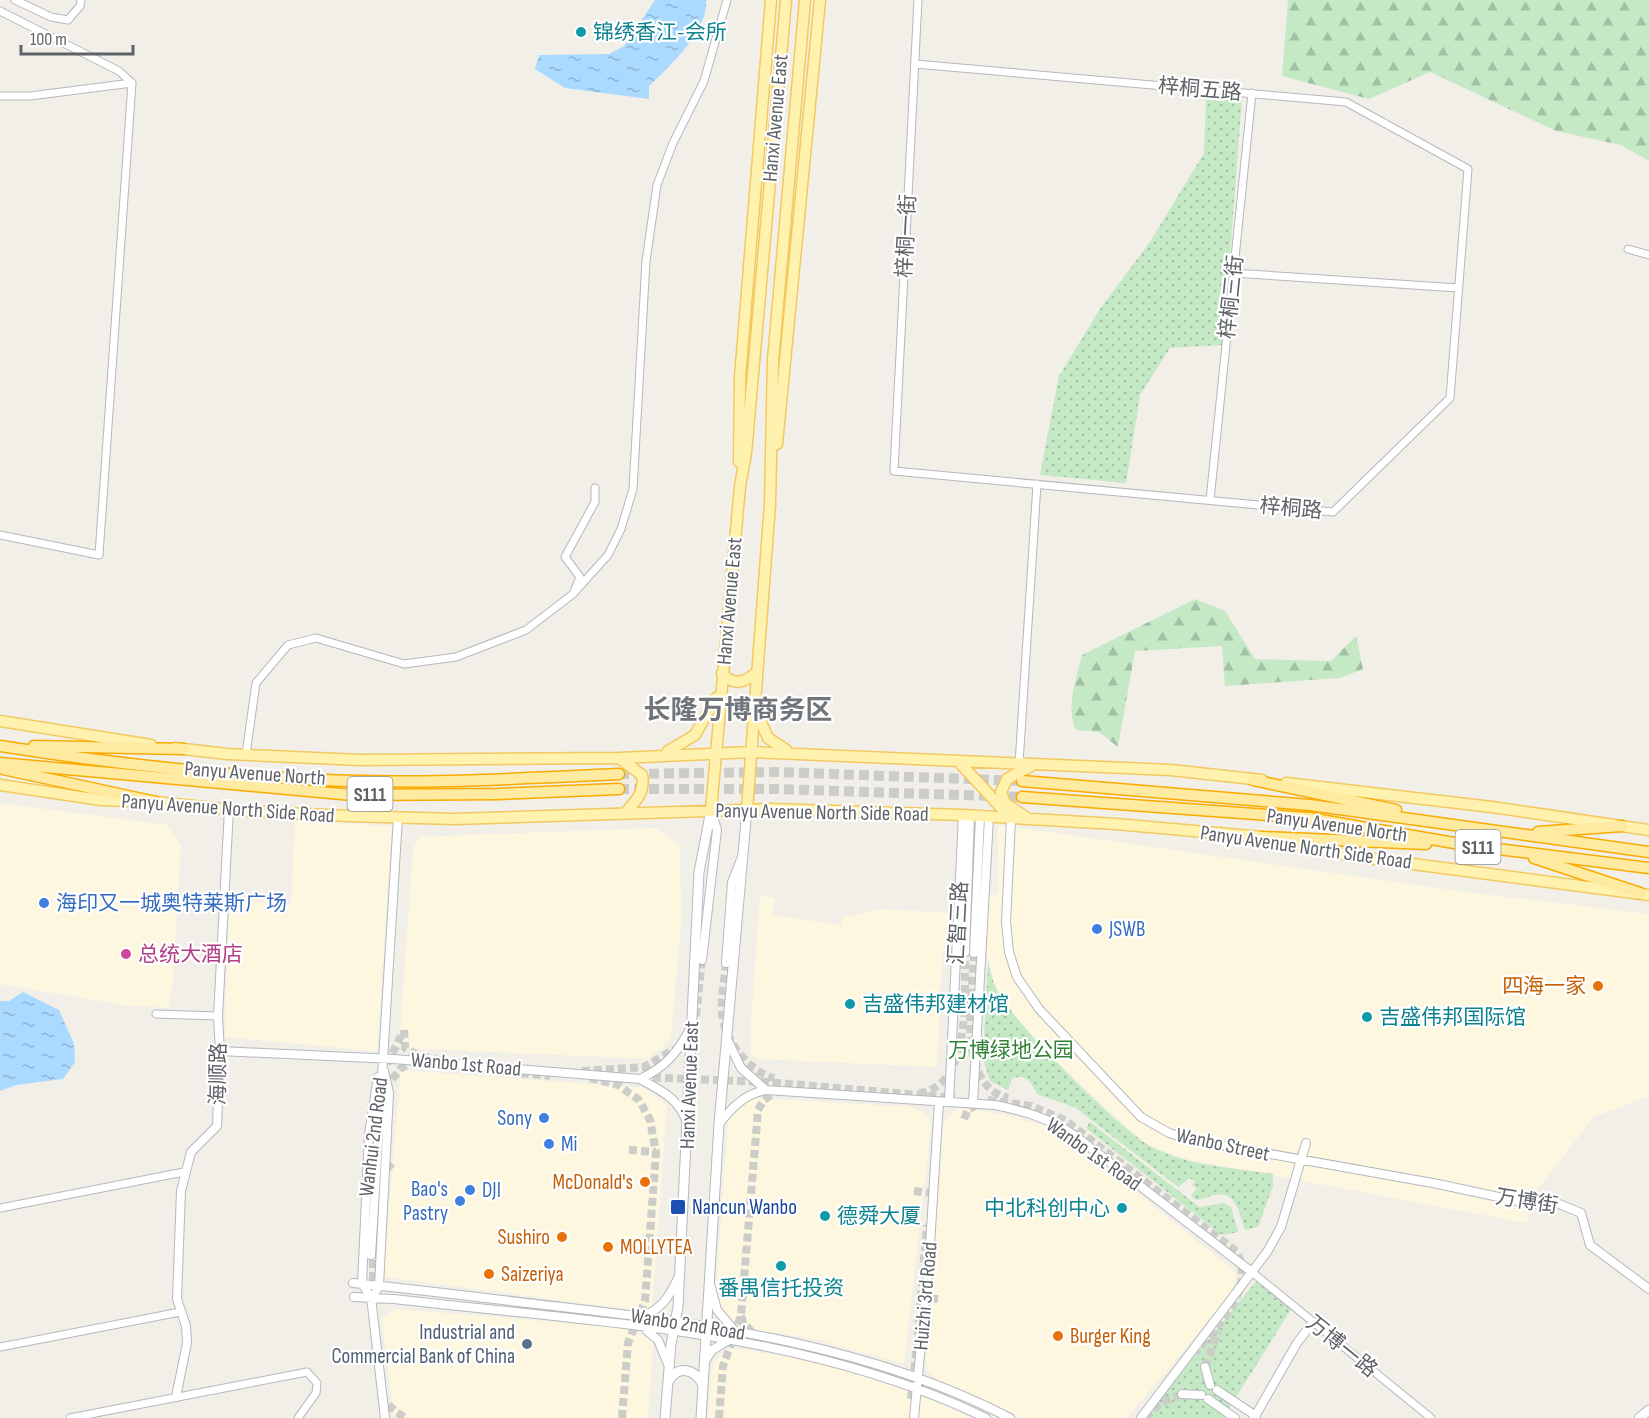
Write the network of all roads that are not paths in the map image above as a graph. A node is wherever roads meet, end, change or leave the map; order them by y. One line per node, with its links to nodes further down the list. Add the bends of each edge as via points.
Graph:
1 (15, 0): 2 (street, via 51,17 68,20)
2 (81, 0)
3 (727, 0): 26 (street, via 704,81 657,185 646,261 633,489 621,530 608,555)
4 (771, 0): 21 (main road, via 740,377)
5 (786, 0): 21 (main road, Hanxi Avenue East)
6 (805, 0): 24 (main road, Hanxi Avenue East, via 773,360)
7 (820, 0): 24 (main road)
8 (918, 0): 10 (street, 梓桐一街)
9 (0, 11): 11 (street, via 119,71)
10 (915, 64): 12 (street, 梓桐五路); 19 (street, 梓桐一街)
11 (132, 83): 13 (street); 25 (street, via 99,555)
12 (1252, 93): 14 (street, 梓桐五路, via 1346,102); 17 (street, 梓桐三街)
13 (0, 96)
14 (1468, 169): 18 (street, 梓桐路)
15 (1628, 249): 16 (street)
16 (1649, 255)
17 (1233, 273): 18 (street); 23 (street, 梓桐三街)
18 (1458, 288): 23 (street, 梓桐路, via 1450,398 1333,512)
19 (894, 471): 20 (street, 梓桐路)
20 (1037, 484): 23 (street, 梓桐路); 42 (street)
21 (740, 486): 28 (main road, Hanxi Avenue East)
22 (595, 488): 26 (street, via 595,502 565,557 580,577)
23 (1210, 500)
24 (770, 504): 27 (main road, Hanxi Avenue East)
25 (0, 535)
26 (573, 594): 37 (street, via 526,630 456,657 404,664 316,638 288,645 256,683)
27 (757, 672): 28 (main road, via 748,680 733,682); 30 (main road, Hanxi Avenue East)
28 (722, 673): 29 (main road, Hanxi Avenue East)
29 (720, 686): 34 (main road, Hanxi Avenue East); 38 (main road, via 695,735)
30 (755, 706): 35 (main road, Hanxi Avenue East); 36 (main road, via 768,738 774,745)
31 (0, 721): 33 (main road)
32 (0, 745): 33 (highway); 45 (highway, Panyu Avenue North / S111, via 82,759 303,779 408,781)
33 (183, 749): 37 (main road)
34 (716, 752): 35 (main road); 38 (main road); 54 (main road, Hanxi Avenue East)
35 (752, 752): 36 (main road); 53 (main road, Hanxi Avenue East)
36 (795, 753): 41 (main road)
37 (246, 754): 39 (main road, via 360,760)
38 (656, 755): 39 (main road)
39 (619, 758): 55 (main road, via 642,775 644,786)
40 (0, 763): 49 (highway, Panyu Avenue North / S111, via 352,795)
41 (960, 763): 42 (main road); 58 (main road)
42 (1019, 764): 43 (main road)
43 (1034, 765): 46 (main road, via 1171,770); 59 (main road, via 1007,779 1001,792 1010,808)
44 (0, 769): 51 (highway)
45 (619, 774)
46 (1253, 780): 60 (highway); 61 (main road, via 1376,792)
47 (1022, 781): 60 (highway, Panyu Avenue North / S111, via 1310,805)
48 (0, 785): 51 (main road, Panyu Avenue North Side Road, via 101,800)
49 (620, 789)
50 (1022, 797): 65 (highway, Panyu Avenue North / S111, via 1309,818)
51 (156, 802): 52 (main road, Panyu Avenue North Side Road)
52 (229, 809): 57 (main road, Panyu Avenue North Side Road); 75 (street, 海顺路)
53 (747, 809): 54 (main road, Panyu Avenue North Side Road); 56 (main road, Panyu Avenue North Side Road); 67 (main road, Hanxi Avenue East)
54 (711, 810): 55 (main road, Panyu Avenue North Side Road); 72 (street, via 717,830); 76 (main road, Hanxi Avenue East, via 699,872)
55 (626, 812): 57 (main road, Panyu Avenue North Side Road, via 454,819)
56 (976, 816): 58 (main road, Panyu Avenue North Side Road); 71 (street); 83 (street, 汇智三路); 84 (street, 汇智三路)
57 (398, 817): 79 (street, Wanhui 2nd Road)
58 (1011, 819): 59 (main road, Panyu Avenue North Side Road); 88 (street, Wanbo Street, via 1006,937 1017,977 1035,1004 1141,1117 1191,1140)
59 (1029, 819): 64 (main road, Panyu Avenue North Side Road)
60 (1458, 826): 63 (highway, Panyu Avenue North / S111)
61 (1622, 826): 62 (main road); 63 (highway)
62 (1649, 830)
63 (1514, 833): 68 (highway, Panyu Avenue North / S111)
64 (1262, 837): 65 (highway); 70 (main road, Panyu Avenue North Side Road, via 1352,856)
65 (1466, 845): 66 (highway, Panyu Avenue North / S111)
66 (1511, 850): 69 (highway, Panyu Avenue North / S111); 70 (highway)
67 (744, 852): 73 (street, via 732,882); 77 (main road, Hanxi Avenue East)
68 (1649, 852)
69 (1649, 868)
70 (1645, 894)
71 (970, 952)
72 (702, 960)
73 (726, 963)
74 (156, 1014): 75 (street)
75 (218, 1016): 78 (street, 海顺路)
76 (691, 1027): 80 (street, via 677,1053 658,1071); 86 (main road, Hanxi Avenue East)
77 (728, 1041): 81 (street, via 741,1068); 85 (main road, Hanxi Avenue East)
78 (220, 1051): 79 (street, Wanbo 1st Road); 89 (street, 海顺路, via 217,1126 191,1152)
79 (383, 1062): 80 (street, Wanbo 1st Road); 91 (street); 95 (street, Wanhui 2nd Road, via 376,1081 369,1134); 96 (street, Wanhui 2nd Road, via 389,1093)
80 (640, 1079): 86 (street, via 681,1106)
81 (766, 1090): 82 (street, Wanbo 1st Road); 85 (street, via 732,1107)
82 (939, 1102): 83 (street, Wanbo 1st Road); 114 (street, Huizhi 3rd Road)
83 (950, 1102): 84 (street, Wanbo 1st Road)
84 (974, 1103): 93 (street, Wanbo 1st Road, via 1025,1111 1054,1122)
85 (719, 1124): 94 (main road, Hanxi Avenue East)
86 (688, 1125): 92 (main road, Hanxi Avenue East)
87 (1306, 1143): 88 (street)
88 (1301, 1160): 93 (street, via 1281,1227); 97 (street, Wanbo Street, via 1531,1204 1552,1201 1574,1209 1581,1213 1590,1245)
89 (184, 1172): 90 (street); 100 (street, 海顺路, via 177,1281)
90 (0, 1208)
91 (371, 1254)
92 (680, 1272): 101 (street, via 667,1300); 102 (main road, Hanxi Avenue East)
93 (1253, 1273): 103 (street, 万博一路); 130 (street)
94 (710, 1283): 104 (main road, Hanxi Avenue East); 106 (street, via 717,1310)
95 (357, 1284): 96 (street, Wanbo 2nd Road); 99 (street)
96 (379, 1286): 99 (street); 101 (street, Wanbo 2nd Road)
97 (1649, 1289)
98 (354, 1297): 99 (street, Wanbo 2nd Road)
99 (371, 1298): 105 (street, Wanbo 2nd Road); 124 (street)
100 (180, 1312): 110 (street); 119 (street, 海顺路, via 187,1343)
101 (643, 1316): 102 (street, Wanbo 2nd Road)
102 (676, 1321): 104 (street, Wanbo 2nd Road); 107 (main road, Hanxi Avenue East)
103 (1313, 1322): 121 (street); 132 (street, 万博一路)
104 (707, 1326): 106 (street, Wanbo 2nd Road); 108 (main road, Hanxi Avenue East)
105 (641, 1328): 107 (street, Wanbo 2nd Road); 112 (street, via 658,1340)
106 (734, 1330): 114 (street, Wanbo 2nd Road, via 858,1358)
107 (674, 1332): 108 (street, Wanbo 2nd Road); 112 (main road, Hanxi Avenue East)
108 (706, 1336): 109 (street, Wanbo 2nd Road); 111 (main road, Hanxi Avenue East)
109 (729, 1339): 111 (street, via 712,1350); 117 (street, Wanbo 2nd Road, via 857,1367)
110 (0, 1347)
111 (705, 1361): 116 (main road, Hanxi Avenue East)
112 (669, 1366): 115 (main road, Hanxi Avenue East)
113 (1205, 1367): 121 (street, via 1214,1388)
114 (918, 1377): 117 (street, Huizhi 3rd Road); 129 (street, Wanbo 2nd Road)
115 (668, 1382): 116 (main road, via 674,1374 686,1370 696,1374); 125 (main road, Hanxi Avenue East)
116 (703, 1385): 126 (main road, Hanxi Avenue East)
117 (916, 1388): 127 (street, Huizhi 3rd Road); 128 (street, Wanbo 2nd Road)
118 (1182, 1394): 131 (street, via 1204,1397)
119 (176, 1397): 122 (street); 123 (street, via 307,1372 317,1383 316,1393)
120 (1649, 1410): 133 (main road)
121 (1255, 1417)
122 (70, 1418)
123 (298, 1418)
124 (384, 1418)
125 (665, 1418)
126 (700, 1418)
127 (914, 1418)
128 (986, 1418)
129 (1010, 1418)
130 (1141, 1418)
131 (1235, 1418)
132 (1431, 1418)
133 (1639, 1418)

